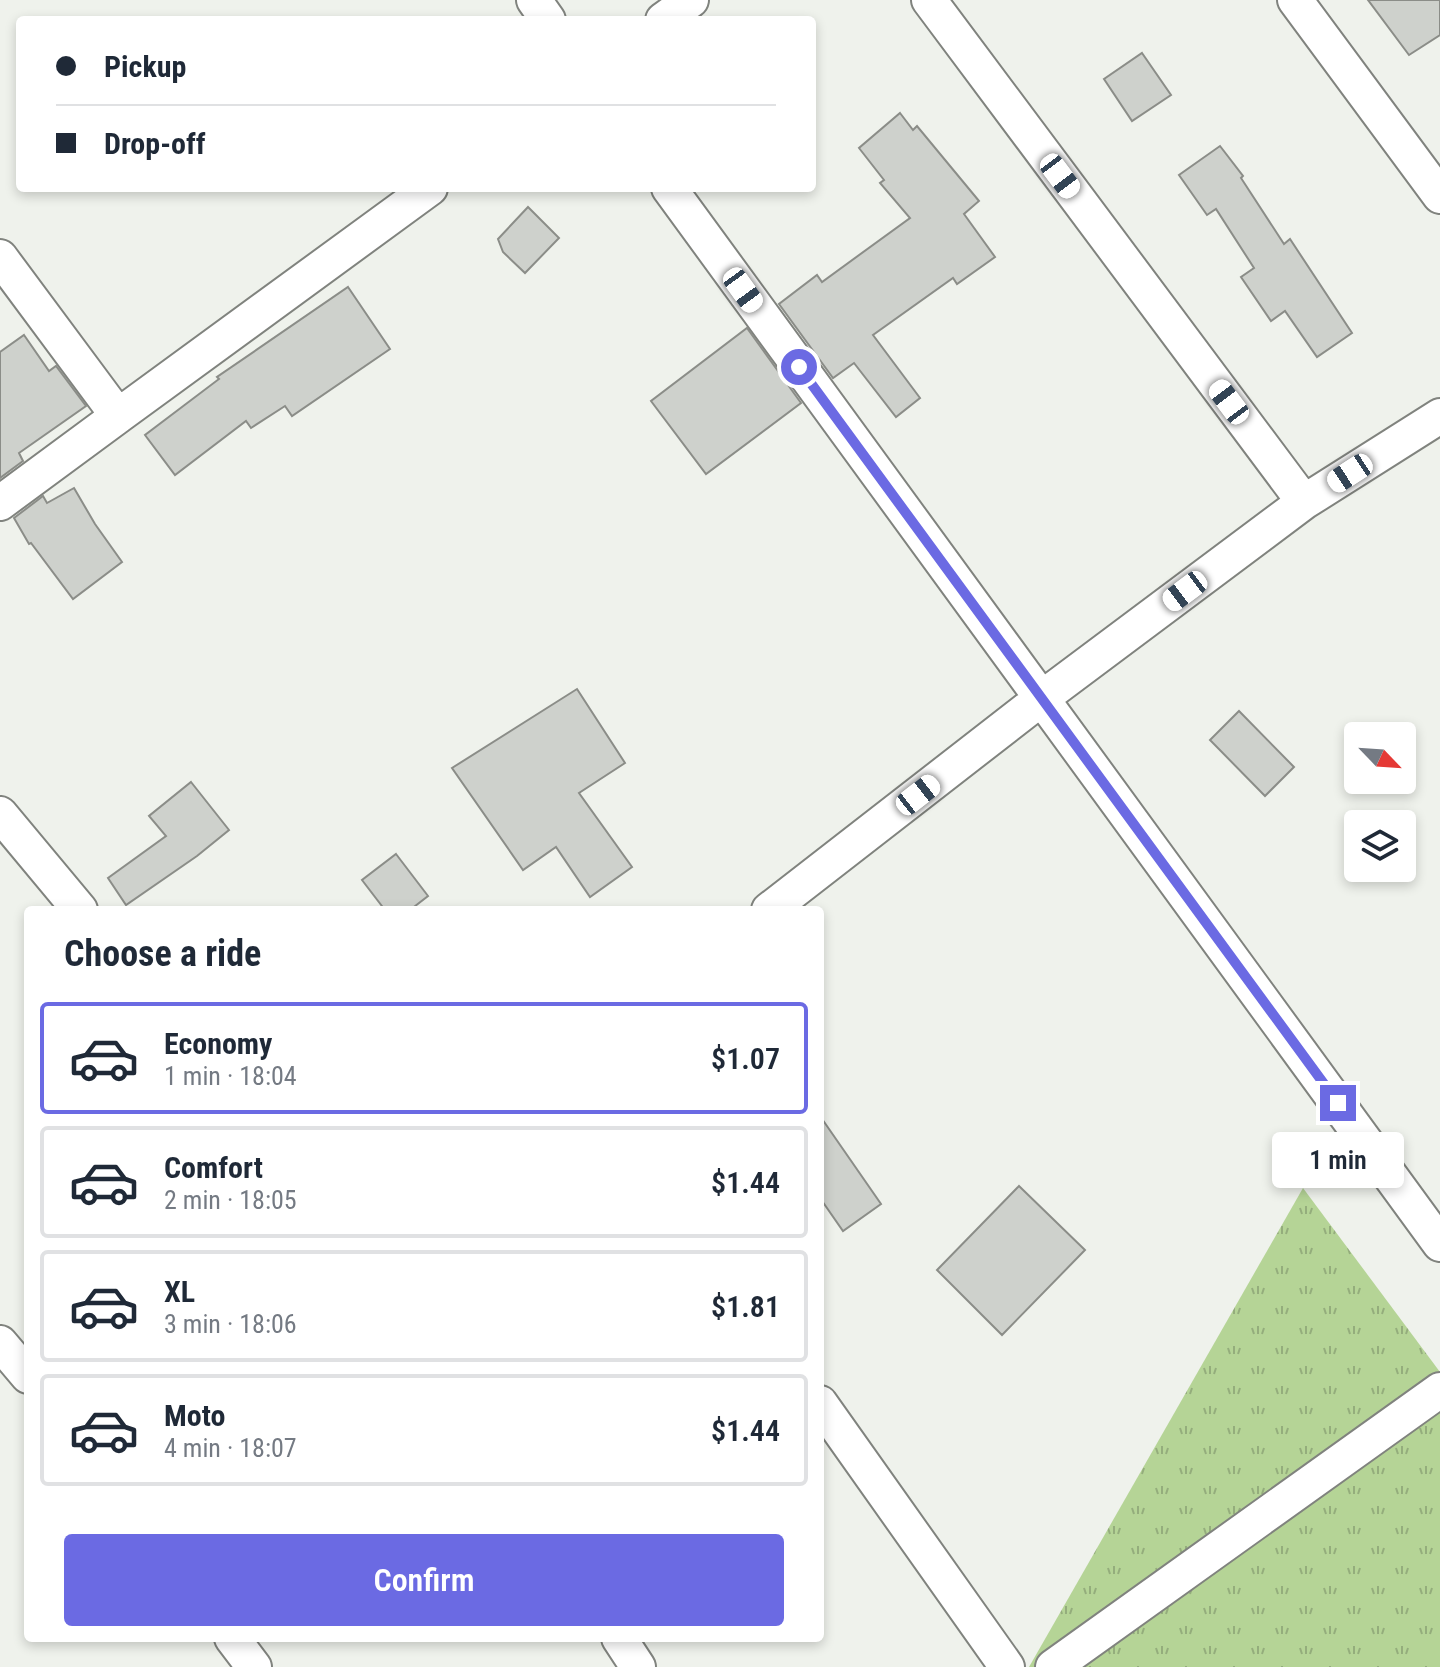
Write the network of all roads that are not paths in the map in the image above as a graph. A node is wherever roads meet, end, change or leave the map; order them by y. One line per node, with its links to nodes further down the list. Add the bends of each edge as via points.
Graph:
1 (691, 0): 4 (street)
2 (929, 0): 11 (street)
3 (1295, 0): 7 (street)
4 (669, 16)
5 (425, 192): 9 (street)
6 (672, 192): 13 (street)
7 (1440, 196)
8 (0, 257): 9 (street)
9 (118, 416): 12 (street)
10 (1440, 416): 11 (street)
11 (1304, 502): 13 (street)
12 (0, 503)
13 (1042, 698): 16 (street); 17 (street)
14 (0, 814): 15 (street)
15 (77, 906)
16 (774, 906)
17 (1440, 1244)
18 (0, 1343): 19 (street)
19 (24, 1371)
20 (1440, 1390): 27 (street)
21 (824, 1409): 26 (street)
22 (235, 1642): 24 (street)
23 (622, 1642): 25 (street)
24 (254, 1667)
25 (638, 1667)
26 (1007, 1667)
27 (1053, 1667)

